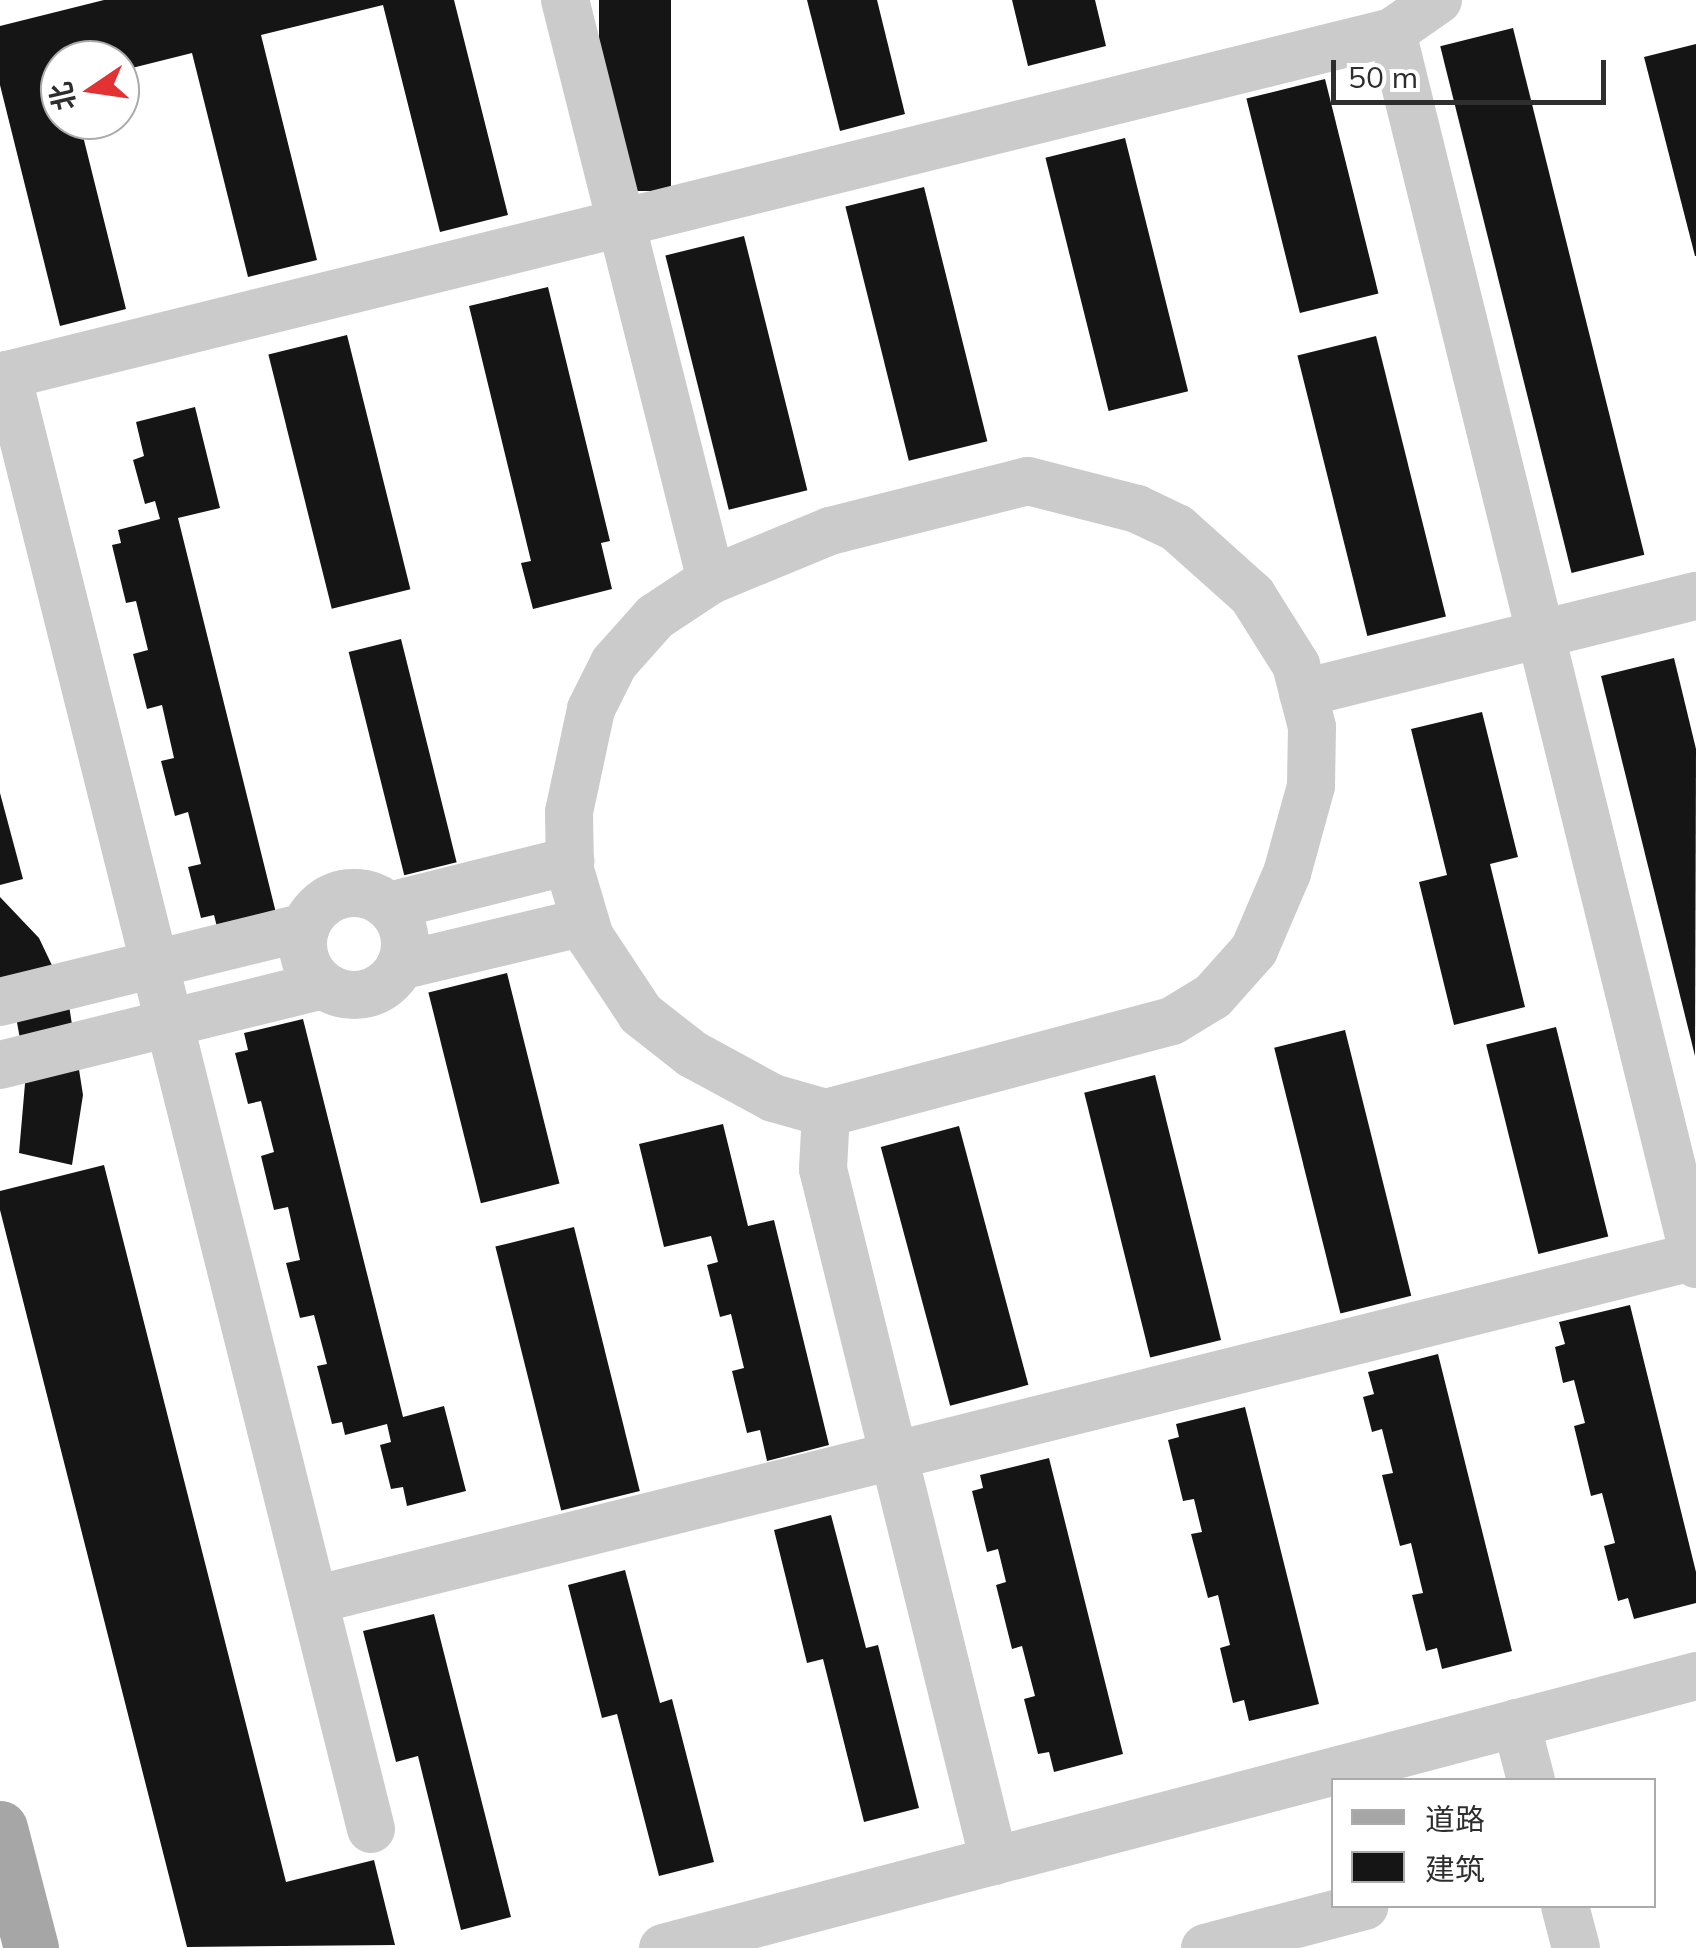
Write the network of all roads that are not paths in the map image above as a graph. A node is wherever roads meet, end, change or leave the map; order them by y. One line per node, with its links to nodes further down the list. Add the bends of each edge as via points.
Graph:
1 (565, 0): 4 (street)
2 (1438, 0): 3 (street)
3 (1392, 32): 4 (street); 7 (street)
4 (621, 223): 5 (street); 13 (street, via 8,375)
5 (711, 580): 8 (street, via 830,531 1028,481 1060,486 1178,528 1220,563 1252,595 1296,665); 9 (street, via 655,617 614,663 576,762)
6 (1696, 596): 7 (street)
7 (1540, 634): 8 (street); 20 (street)
8 (1303, 693): 19 (street, via 1312,727 1310,786 1287,874 1254,950 1213,996 1142,1032)
9 (570, 862): 10 (street); 11 (street)
10 (389, 906): 12 (street, via 366,894 344,893 318,906); 14 (street, via 406,938)
11 (585, 922): 14 (street); 19 (street, via 641,1014 773,1098)
12 (306, 927): 13 (street); 15 (street, via 304,955)
13 (155, 964): 16 (street); 17 (street)
14 (400, 966): 15 (street, via 372,993 337,993)
15 (323, 985): 17 (street)
16 (0, 1002)
17 (170, 1023): 18 (street); 22 (street)
18 (0, 1065)
19 (826, 1113): 21 (street, via 823,1169)
20 (1695, 1259): 21 (street)
21 (898, 1458): 22 (street); 28 (street)
22 (314, 1600): 27 (street)
23 (1696, 1676): 24 (street)
24 (1516, 1723): 25 (street); 28 (street)
25 (1530, 1778)
26 (0, 1828): 31 (main road)
27 (371, 1828)
28 (994, 1861): 32 (street)
29 (1358, 1908): 33 (street)
30 (1566, 1908): 34 (street)
31 (31, 1948)
32 (663, 1948)
33 (1205, 1948)
34 (1576, 1948)

